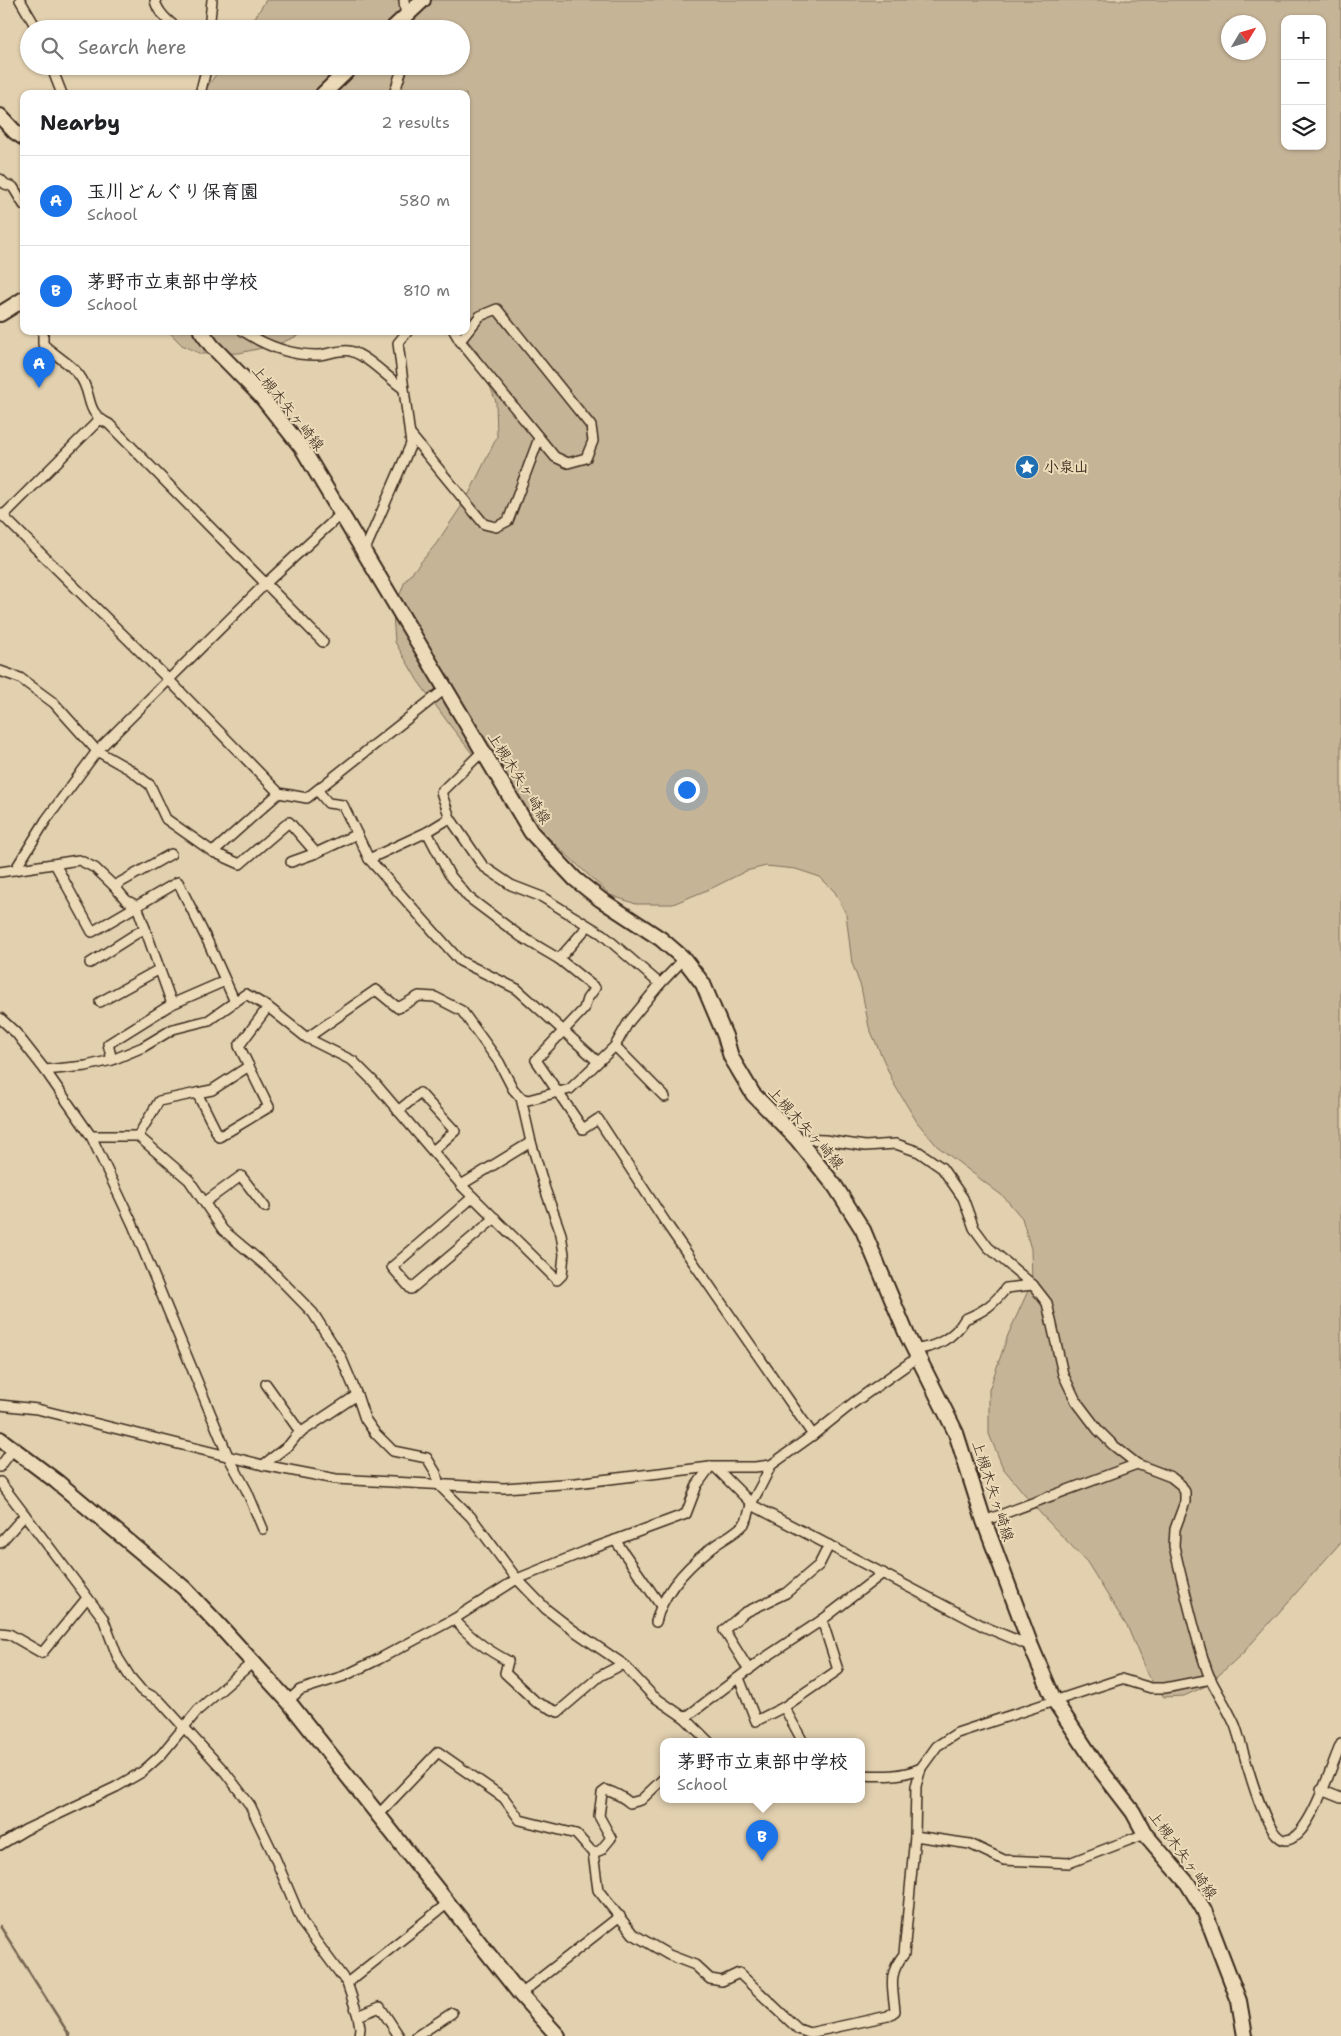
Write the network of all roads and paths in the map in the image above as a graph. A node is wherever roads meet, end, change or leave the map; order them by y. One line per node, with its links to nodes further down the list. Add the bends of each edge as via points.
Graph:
1 (20, 0): 6 (street)
2 (155, 0): 7 (street)
3 (212, 0): 8 (street)
4 (404, 0): 9 (street)
5 (423, 0): 10 (main road)
6 (31, 20)
7 (167, 20)
8 (210, 20)
9 (406, 20)
10 (408, 20)
11 (55, 75): 15 (street)
12 (205, 75): 16 (street)
13 (343, 75): 17 (main road)
14 (400, 75): 18 (street)
15 (60, 90)
16 (201, 90)
17 (327, 90)
18 (395, 90)
19 (0, 116): 20 (main road)
20 (20, 135)
21 (0, 179): 22 (street, via 13,187)
22 (20, 198)
23 (20, 301): 24 (main road)
24 (1, 312)
25 (470, 328): 36 (street, via 480,316 497,308 591,426 593,441 586,458 568,463 555,457)
26 (43, 335): 34 (street, via 43,344 80,376 93,413)
27 (204, 335): 37 (main road, 上槻木矢ヶ崎線, via 302,448)
28 (249, 335): 33 (street, via 282,351 317,355 348,351 361,356)
29 (405, 335): 33 (street, via 398,343)
30 (456, 335): 32 (street)
31 (465, 335): 32 (street)
32 (460, 341): 36 (street)
33 (404, 389): 35 (street)
34 (100, 420): 38 (street); 40 (street, via 109,424)
35 (410, 434): 36 (street, via 484,524 496,527 508,521); 39 (street, via 411,444)
36 (539, 438)
37 (342, 513): 39 (main road, 上槻木矢ヶ崎線); 40 (street)
38 (2, 515): 43 (street)
39 (364, 552): 44 (main road, 上槻木矢ヶ崎線)
40 (265, 584): 41 (street); 43 (street)
41 (323, 642)
42 (0, 671): 45 (street, via 20,678 54,703)
43 (169, 680): 45 (street); 48 (street)
44 (445, 689): 46 (main road, 上槻木矢ヶ崎線); 47 (street)
45 (97, 751): 52 (street, via 150,785 166,819); 58 (street, via 46,820)
46 (483, 751): 49 (street, via 441,792); 65 (main road, 上槻木矢ヶ崎線, via 531,832 558,862 600,899 661,939)
47 (318, 791): 48 (street, via 307,798); 51 (street, via 328,803 343,805)
48 (279, 793): 52 (street)
49 (450, 818): 50 (street); 62 (street, via 482,866 511,885 542,897)
50 (427, 832): 55 (street); 64 (street, via 449,874 468,897 520,936)
51 (357, 834): 53 (street); 55 (street)
52 (213, 852): 53 (street, via 240,864 289,822)
53 (316, 853): 56 (street)
54 (171, 854): 60 (street)
55 (369, 859): 75 (street, via 460,961 517,989)
56 (291, 862)
57 (55, 864): 58 (street); 60 (street, via 79,860 95,868); 61 (street, via 92,932)
58 (15, 870): 59 (street)
59 (0, 872)
60 (114, 886): 61 (street, via 126,900)
61 (137, 906): 63 (street); 68 (street, via 178,882)
62 (588, 926): 64 (street); 69 (street)
63 (145, 928): 66 (street); 67 (street)
64 (558, 959): 75 (street, via 595,988 584,1009)
65 (684, 959): 69 (street); 89 (main road, 上槻木矢ヶ崎線, via 703,984 731,1057 753,1094)
66 (90, 963)
67 (158, 970): 70 (street); 72 (street)
68 (225, 981): 71 (street); 72 (street)
69 (660, 984): 77 (street, via 628,1023)
70 (100, 1002)
71 (235, 1002): 73 (street, via 246,994); 78 (street, via 209,1020 173,1029)
72 (172, 1004): 78 (street, via 108,1044)
73 (268, 1007): 76 (street); 80 (street, via 239,1046)
74 (0, 1018): 81 (street)
75 (564, 1032): 79 (street); 82 (street, via 536,1060)
76 (308, 1038): 85 (street, via 376,990 398,1008 419,996 435,996 462,1012); 86 (street, via 353,1061)
77 (615, 1046): 79 (street); 84 (street)
78 (112, 1060): 81 (street)
79 (597, 1061): 82 (street, via 570,1089)
80 (249, 1066): 83 (street, via 212,1090); 83 (street, via 268,1107 219,1137)
81 (45, 1070): 87 (street)
82 (557, 1092): 85 (street, via 528,1100); 103 (street, via 583,1129 598,1119)
83 (197, 1093): 88 (street, via 159,1101)
84 (665, 1097)
85 (521, 1098): 90 (street)
86 (398, 1111): 91 (street); 91 (street, via 420,1093 455,1132)
87 (91, 1136): 88 (street); 106 (street, via 133,1225)
88 (138, 1136): 94 (street, via 189,1180)
89 (797, 1140): 97 (street, via 865,1146 896,1144 919,1152 942,1168 955,1185 974,1228 988,1247); 98 (main road, 上槻木矢ヶ崎線, via 835,1186 863,1230)
90 (531, 1142): 92 (street); 96 (street, via 561,1234 564,1254 562,1275 557,1280)
91 (433, 1152): 92 (street)
92 (461, 1184): 93 (street)
93 (473, 1197): 96 (street); 96 (street, via 392,1267 410,1289)
94 (204, 1202): 95 (street, via 241,1176); 100 (street, via 223,1230 313,1313 341,1357)
95 (264, 1207)
96 (495, 1218)
97 (1033, 1285): 98 (street, via 1006,1288 996,1302 965,1319 953,1335); 108 (street, via 1047,1303 1063,1374 1076,1401 1098,1430)
98 (916, 1353): 103 (street); 116 (main road, 上槻木矢ヶ崎線, via 956,1433)
99 (266, 1384): 102 (street)
100 (358, 1395): 102 (street); 113 (street, via 364,1419 375,1433 393,1451 427,1458)
101 (0, 1405): 106 (street, via 37,1409)
102 (301, 1433): 109 (street)
103 (813, 1435): 107 (street)
104 (0, 1439): 105 (main road)
105 (14, 1449): 110 (street); 130 (main road, via 184,1588)
106 (228, 1456): 109 (street); 117 (street)
107 (771, 1464): 111 (street); 114 (street, via 762,1488)
108 (1137, 1464): 116 (street); 134 (street, via 1171,1477 1185,1492 1185,1502 1175,1528 1174,1546 1200,1649)
109 (263, 1465): 113 (street, via 336,1479)
110 (0, 1467)
111 (713, 1468): 113 (street, via 549,1485 482,1488); 114 (street); 118 (street, via 697,1485 686,1514)
112 (0, 1482): 115 (street)
113 (439, 1485): 122 (street, via 471,1517)
114 (751, 1504): 120 (street); 124 (street, via 745,1523 692,1564 671,1587)
115 (25, 1516): 119 (street); 123 (street)
116 (984, 1521): 129 (main road, 上槻木矢ヶ崎線)
117 (263, 1529)
118 (615, 1540): 122 (street); 124 (street)
119 (0, 1543)
120 (828, 1545): 121 (street); 132 (street, via 819,1565 786,1593 744,1613 724,1630)
121 (883, 1573): 126 (street); 129 (street, via 985,1627)
122 (517, 1579): 125 (street); 131 (street, via 546,1609)
123 (87, 1598): 128 (street, via 42,1653 9,1634); 139 (street, via 103,1618 118,1658 130,1677 141,1690 159,1700)
124 (661, 1606): 127 (street)
125 (454, 1619): 131 (street, via 465,1632 508,1661 505,1673 536,1702 558,1712 600,1676); 135 (street, via 344,1676 300,1690)
126 (822, 1620): 132 (street); 137 (street, via 838,1670)
127 (656, 1622)
128 (0, 1633)
129 (1031, 1646): 136 (main road, 上槻木矢ヶ崎線)
130 (253, 1662): 135 (main road); 139 (street, via 198,1710)
131 (623, 1664): 138 (street, via 653,1696)
132 (749, 1670): 133 (street)
133 (738, 1678): 137 (street, via 756,1721); 138 (street)
134 (1211, 1679): 136 (street, via 1151,1688 1122,1678); 146 (street, via 1235,1727 1258,1802 1279,1838 1292,1839 1301,1832)
135 (288, 1700): 148 (main road)
136 (1054, 1700): 143 (street, via 957,1733 937,1746); 149 (main road, 上槻木矢ヶ崎線)
137 (784, 1708): 141 (street)
138 (685, 1718): 140 (street)
139 (183, 1728): 151 (street, via 142,1772); 155 (street, via 225,1772 250,1805 303,1924)
140 (705, 1738)
141 (801, 1738)
142 (1341, 1744): 146 (street)
143 (921, 1768): 144 (street, via 888,1777); 150 (street, via 916,1786)
144 (865, 1775)
145 (660, 1782): 152 (street, via 641,1800 630,1803 612,1792 606,1790 602,1793 599,1816 611,1838 601,1850)
146 (1321, 1790): 147 (street)
147 (1341, 1798)
148 (378, 1815): 152 (street, via 438,1752 504,1798 520,1820 576,1834); 153 (main road)
149 (1145, 1834): 150 (street, via 1069,1863 1004,1860 970,1844); 163 (main road, 上槻木矢ヶ崎線, via 1188,1884 1204,1910 1240,2001)
150 (915, 1836): 154 (street, via 904,1954 892,1972 895,2012 888,2016 809,2033 798,2029 739,1973 722,1981 710,1979 695,1965 669,1955 633,1934)
151 (0, 1844)
152 (593, 1853): 154 (street, via 598,1890)
153 (448, 1903): 155 (street); 156 (main road)
154 (620, 1916): 156 (street)
155 (348, 1984): 158 (street)
156 (520, 1994): 162 (main road)
157 (452, 2013): 161 (street)
158 (358, 2016): 159 (street); 160 (street, via 380,2007)
159 (359, 2036)
160 (399, 2036)
161 (417, 2036)
162 (558, 2036)
163 (1245, 2036)

